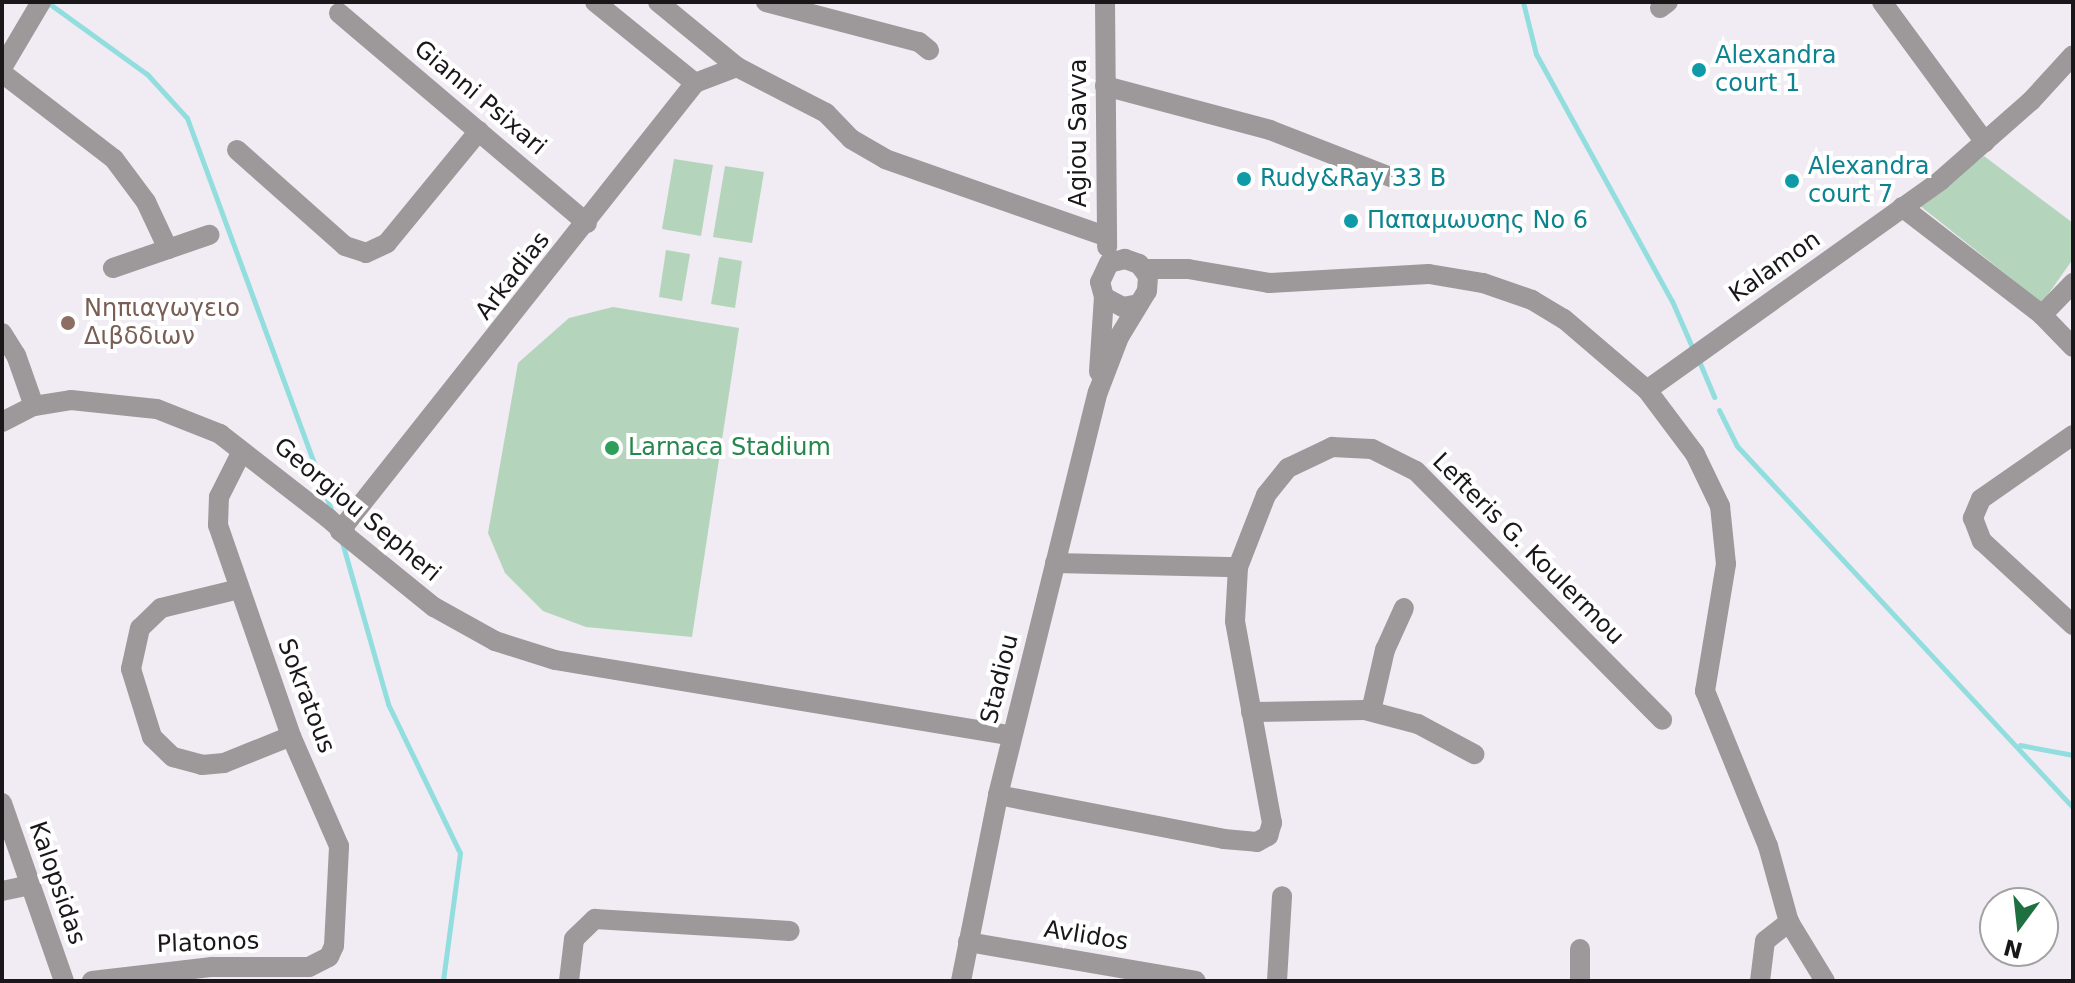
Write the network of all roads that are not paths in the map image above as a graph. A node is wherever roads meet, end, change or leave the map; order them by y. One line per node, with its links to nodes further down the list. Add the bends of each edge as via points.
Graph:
1 (595, 2): 12 (street)
2 (658, 2): 10 (street)
3 (766, 2): 8 (street, via 919,42)
4 (1105, 2): 13 (street, Agiou Savva)
5 (1882, 2): 15 (street)
6 (40, 4): 11 (street)
7 (339, 13): 14 (street, Gianni Psixari)
8 (929, 50)
9 (2073, 55): 15 (street, Kalamon)
10 (737, 67): 12 (street); 21 (street, via 826,113 851,139 885,159)
11 (2, 70): 22 (street, via 114,159 146,202)
12 (695, 83): 19 (street, Arkadias)
13 (1105, 86): 17 (street, via 1270,130); 21 (street, Agiou Savva)
14 (479, 131): 16 (street, via 387,243 366,253 345,246); 19 (street, Gianni Psixari)
15 (1985, 142): 18 (street, Kalamon)
16 (237, 150)
17 (1398, 180)
18 (1902, 207): 29 (street); 32 (street, Kalamon)
19 (587, 223): 38 (street, Arkadias)
20 (209, 235): 22 (street)
21 (1105, 236): 23 (street, Agiou Savva)
22 (168, 249): 24 (street)
23 (1109, 263): 25 (street, via 1133,260); 27 (street, via 1100,282)
24 (113, 268)
25 (1145, 269): 28 (street, via 1149,284); 32 (street, via 1188,269 1269,283 1429,274 1474,281 1547,308)
26 (2073, 283): 29 (street)
27 (1104, 297): 28 (street, via 1123,307); 33 (street, Stadiou)
28 (1139, 304): 33 (street, Stadiou, via 1119,337)
29 (2042, 315): 31 (street)
30 (2, 333): 34 (street)
31 (2073, 347)
32 (1647, 390): 55 (street, via 1695,454 1720,506 1726,564 1705,691 1768,846)
33 (1098, 392): 39 (street, Stadiou)
34 (34, 406): 35 (street, Georgiou Sepheri); 37 (street, Georgiou Sepheri, via 71,400 139,405 198,424)
35 (2, 422)
36 (2073, 435): 43 (street, via 1981,499 1973,518 1982,541)
37 (242, 451): 38 (street, Georgiou Sepheri); 41 (street, Sokratous, via 217,505)
38 (338, 527): 48 (street, Georgiou Sepheri, via 434,607 495,641 555,660)
39 (1055, 563): 40 (street); 48 (street, Stadiou)
40 (1238, 567): 45 (street, Lefteris G. Koulermou, via 1235,621); 46 (street, Lefteris G. Koulermou, via 1266,495 1288,468 1332,447 1350,445 1395,457 1416,471)
41 (239, 589): 47 (street, Sokratous); 47 (street, via 161,608 140,628 131,669 152,737 173,757 202,765 224,763)
42 (1404, 608): 44 (street, via 1385,650)
43 (2073, 625)
44 (1371, 711): 45 (street); 49 (street, via 1418,724)
45 (1251, 712): 50 (street, Lefteris G. Koulermou, via 1272,823 1268,836 1257,842)
46 (1662, 720)
47 (291, 736): 59 (street, Sokratous, via 341,855 336,941)
48 (1012, 736): 50 (street, Stadiou)
49 (1474, 754)
50 (998, 795): 57 (street, Stadiou)
51 (2, 803): 52 (street, Kalopsidas)
52 (30, 885): 53 (street); 61 (street, Kalopsidas)
53 (2, 891)
54 (1282, 896): 66 (street)
55 (1789, 922): 68 (street, via 1765,941); 69 (street)
56 (790, 931): 63 (street, via 603,918 579,931)
57 (968, 942): 60 (street, Avlidos); 64 (street, Stadiou)
58 (1580, 949): 67 (street)
59 (325, 960): 62 (street, Platonos, via 309,967 196,968)
60 (1169, 978): 65 (street, Avlidos)
61 (64, 981)
62 (92, 981)
63 (569, 981)
64 (961, 981)
65 (1196, 981)
66 (1277, 981)
67 (1580, 981)
68 (1760, 981)
69 (1825, 981)

